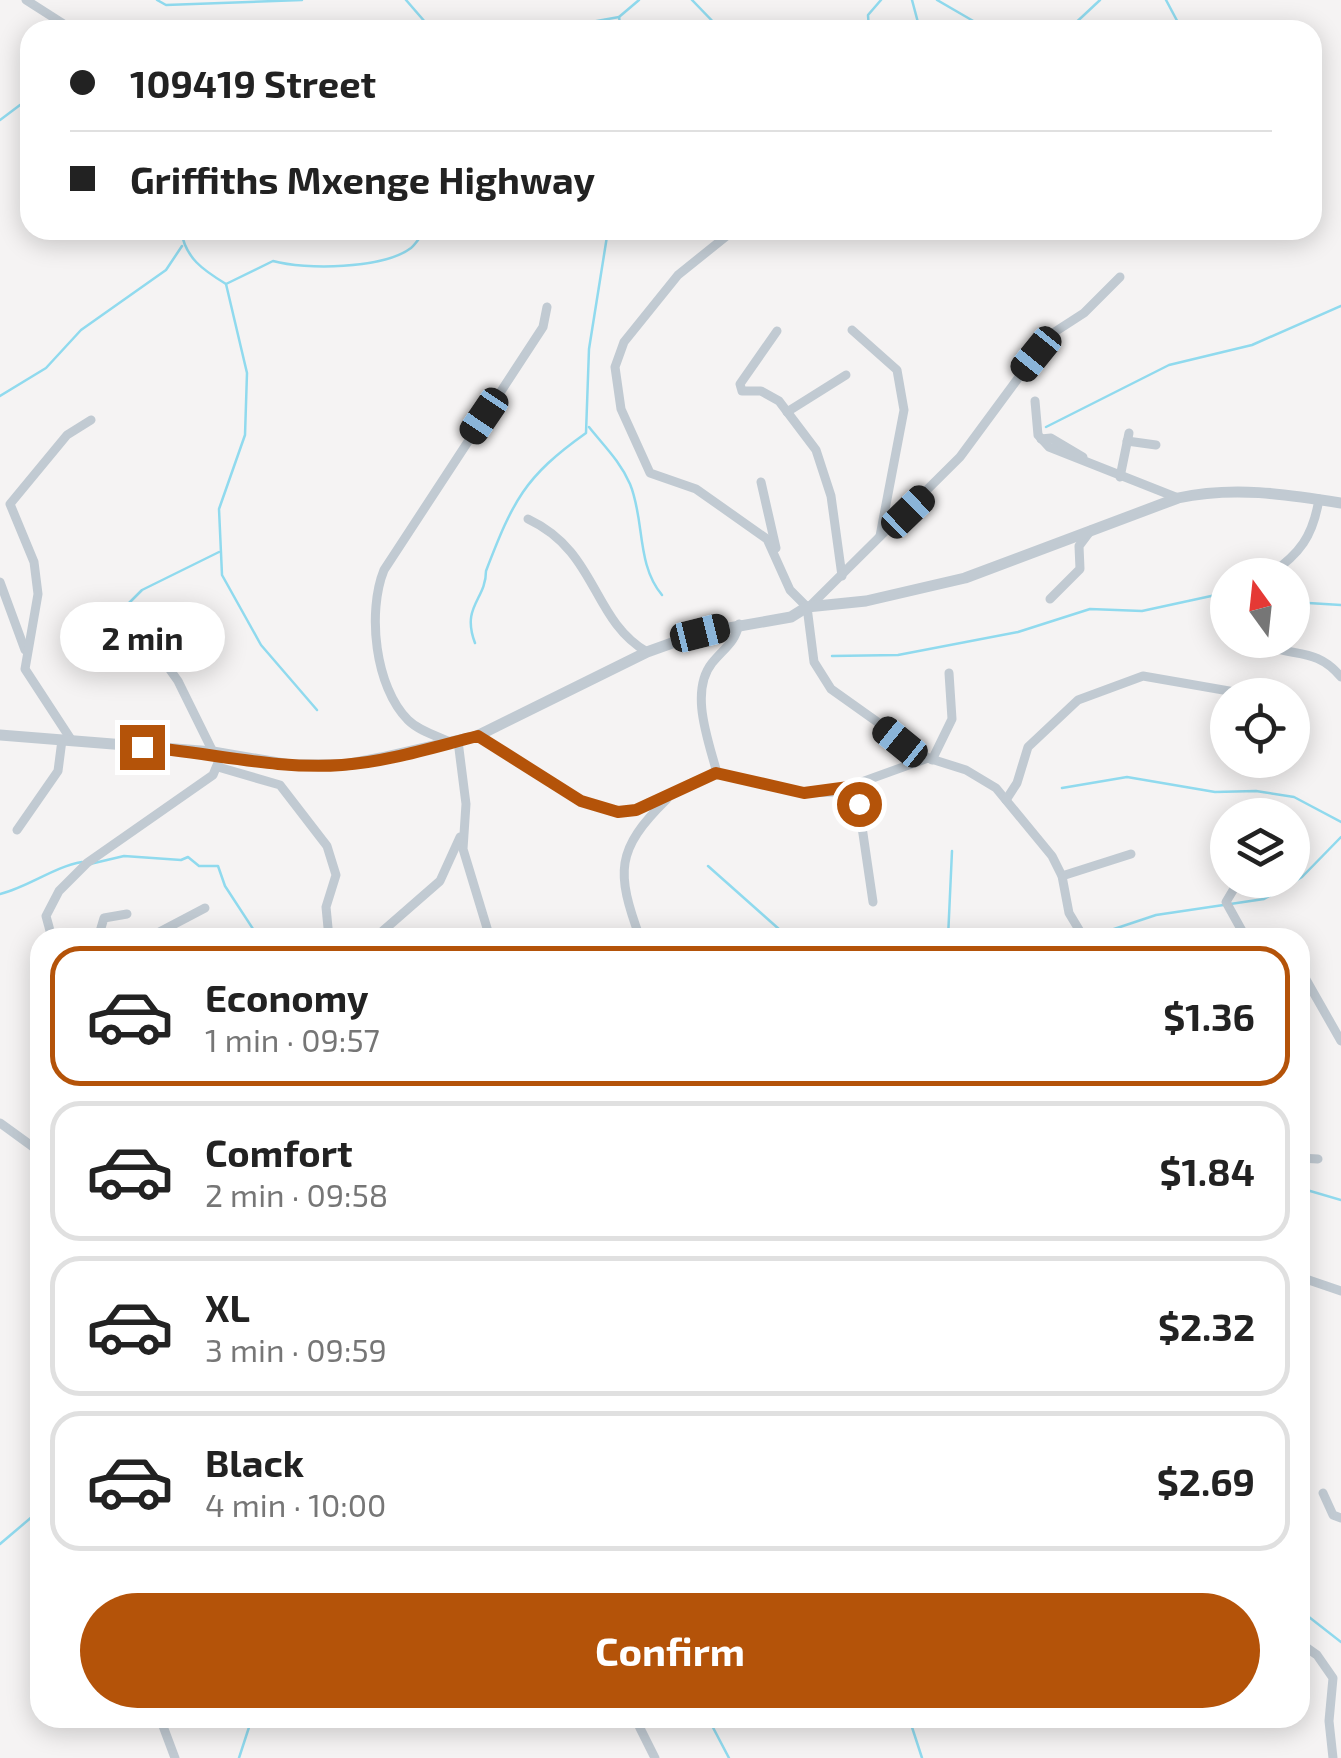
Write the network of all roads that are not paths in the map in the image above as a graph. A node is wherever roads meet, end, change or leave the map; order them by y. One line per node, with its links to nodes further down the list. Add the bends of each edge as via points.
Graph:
1 (26, 0): 2 (street)
2 (57, 20)
3 (721, 240): 22 (street, via 678,274 635,323 615,366 621,409 646,468 726,506)
4 (1120, 277): 21 (street, via 1084,314 1050,335 986,426)
5 (547, 308): 39 (street, via 544,327 392,558 374,603 375,643 400,708 413,724)
6 (852, 330): 21 (street, via 897,370 904,410)
7 (777, 331): 10 (street, via 740,384 742,391 770,395)
8 (846, 375): 10 (street)
9 (1035, 402): 13 (street, via 1049,447)
10 (787, 412): 24 (street, via 823,468)
11 (92, 420): 18 (street, via 67,435)
12 (1156, 445): 13 (street, via 1128,437)
13 (1118, 476): 15 (street)
14 (761, 482): 22 (street)
15 (1178, 498): 16 (street, via 1231,490); 20 (street)
16 (1319, 499): 17 (street); 23 (street, via 1314,528)
17 (1341, 502)
18 (5, 512): 30 (street, via 34,562 38,594)
19 (528, 518): 31 (street, via 574,551 623,634)
20 (1092, 528): 26 (street, via 1079,546 1080,569); 27 (street, via 964,578 866,602)
21 (880, 538): 24 (street)
22 (776, 551): 27 (street, via 790,590)
23 (1290, 558)
24 (842, 576): 27 (street)
25 (0, 582): 30 (street)
26 (1050, 599)
27 (807, 607): 28 (street, via 791,617); 41 (street, via 814,662 831,690)
28 (739, 624): 31 (street); 43 (street, via 703,684)
29 (151, 643): 40 (street)
30 (26, 651): 38 (street, via 25,669)
31 (647, 652): 37 (street)
32 (1310, 655): 34 (street)
33 (949, 673): 41 (street, via 952,719)
34 (1341, 678)
35 (1210, 688): 46 (street, via 1143,676 1078,700 1028,746)
36 (0, 735): 38 (street)
37 (478, 736): 39 (street); 45 (street, via 581,801 629,812)
38 (67, 741): 40 (street); 47 (street, via 58,770)
39 (454, 742): 40 (street, via 344,765 290,766); 48 (street, via 466,804)
40 (218, 753): 42 (street)
41 (930, 759): 44 (street); 46 (street, via 983,778)
42 (218, 767): 55 (street, via 100,851 59,891 46,916); 58 (street, via 280,784 327,846 336,875 326,907)
43 (716, 773): 44 (street, via 788,791); 45 (street)
44 (856, 786): 52 (street)
45 (669, 797): 61 (street, via 623,857)
46 (1006, 800): 50 (street)
47 (17, 830)
48 (462, 833): 59 (street, via 446,873); 60 (street)
49 (1131, 854): 50 (street)
50 (1062, 876): 62 (street)
51 (1228, 898): 63 (street)
52 (874, 902)
53 (205, 908): 57 (street)
54 (127, 914): 56 (street, via 104,918)
55 (49, 928)
56 (101, 928)
57 (167, 928)
58 (328, 928)
59 (387, 928)
60 (487, 928)
61 (636, 928)
62 (1078, 928)
63 (1240, 928)
64 (1310, 987): 65 (street)
65 (1341, 1041)
66 (0, 1123): 67 (street)
67 (30, 1145)
68 (1310, 1159): 69 (street)
69 (1318, 1159)
70 (1310, 1281): 71 (street)
71 (1341, 1291)
72 (1323, 1494): 73 (street)
73 (1341, 1518)
74 (1310, 1650): 79 (street, via 1333,1678)
75 (164, 1728): 77 (street)
76 (640, 1728): 78 (street)
77 (175, 1758)
78 (654, 1758)
79 (1333, 1758)

